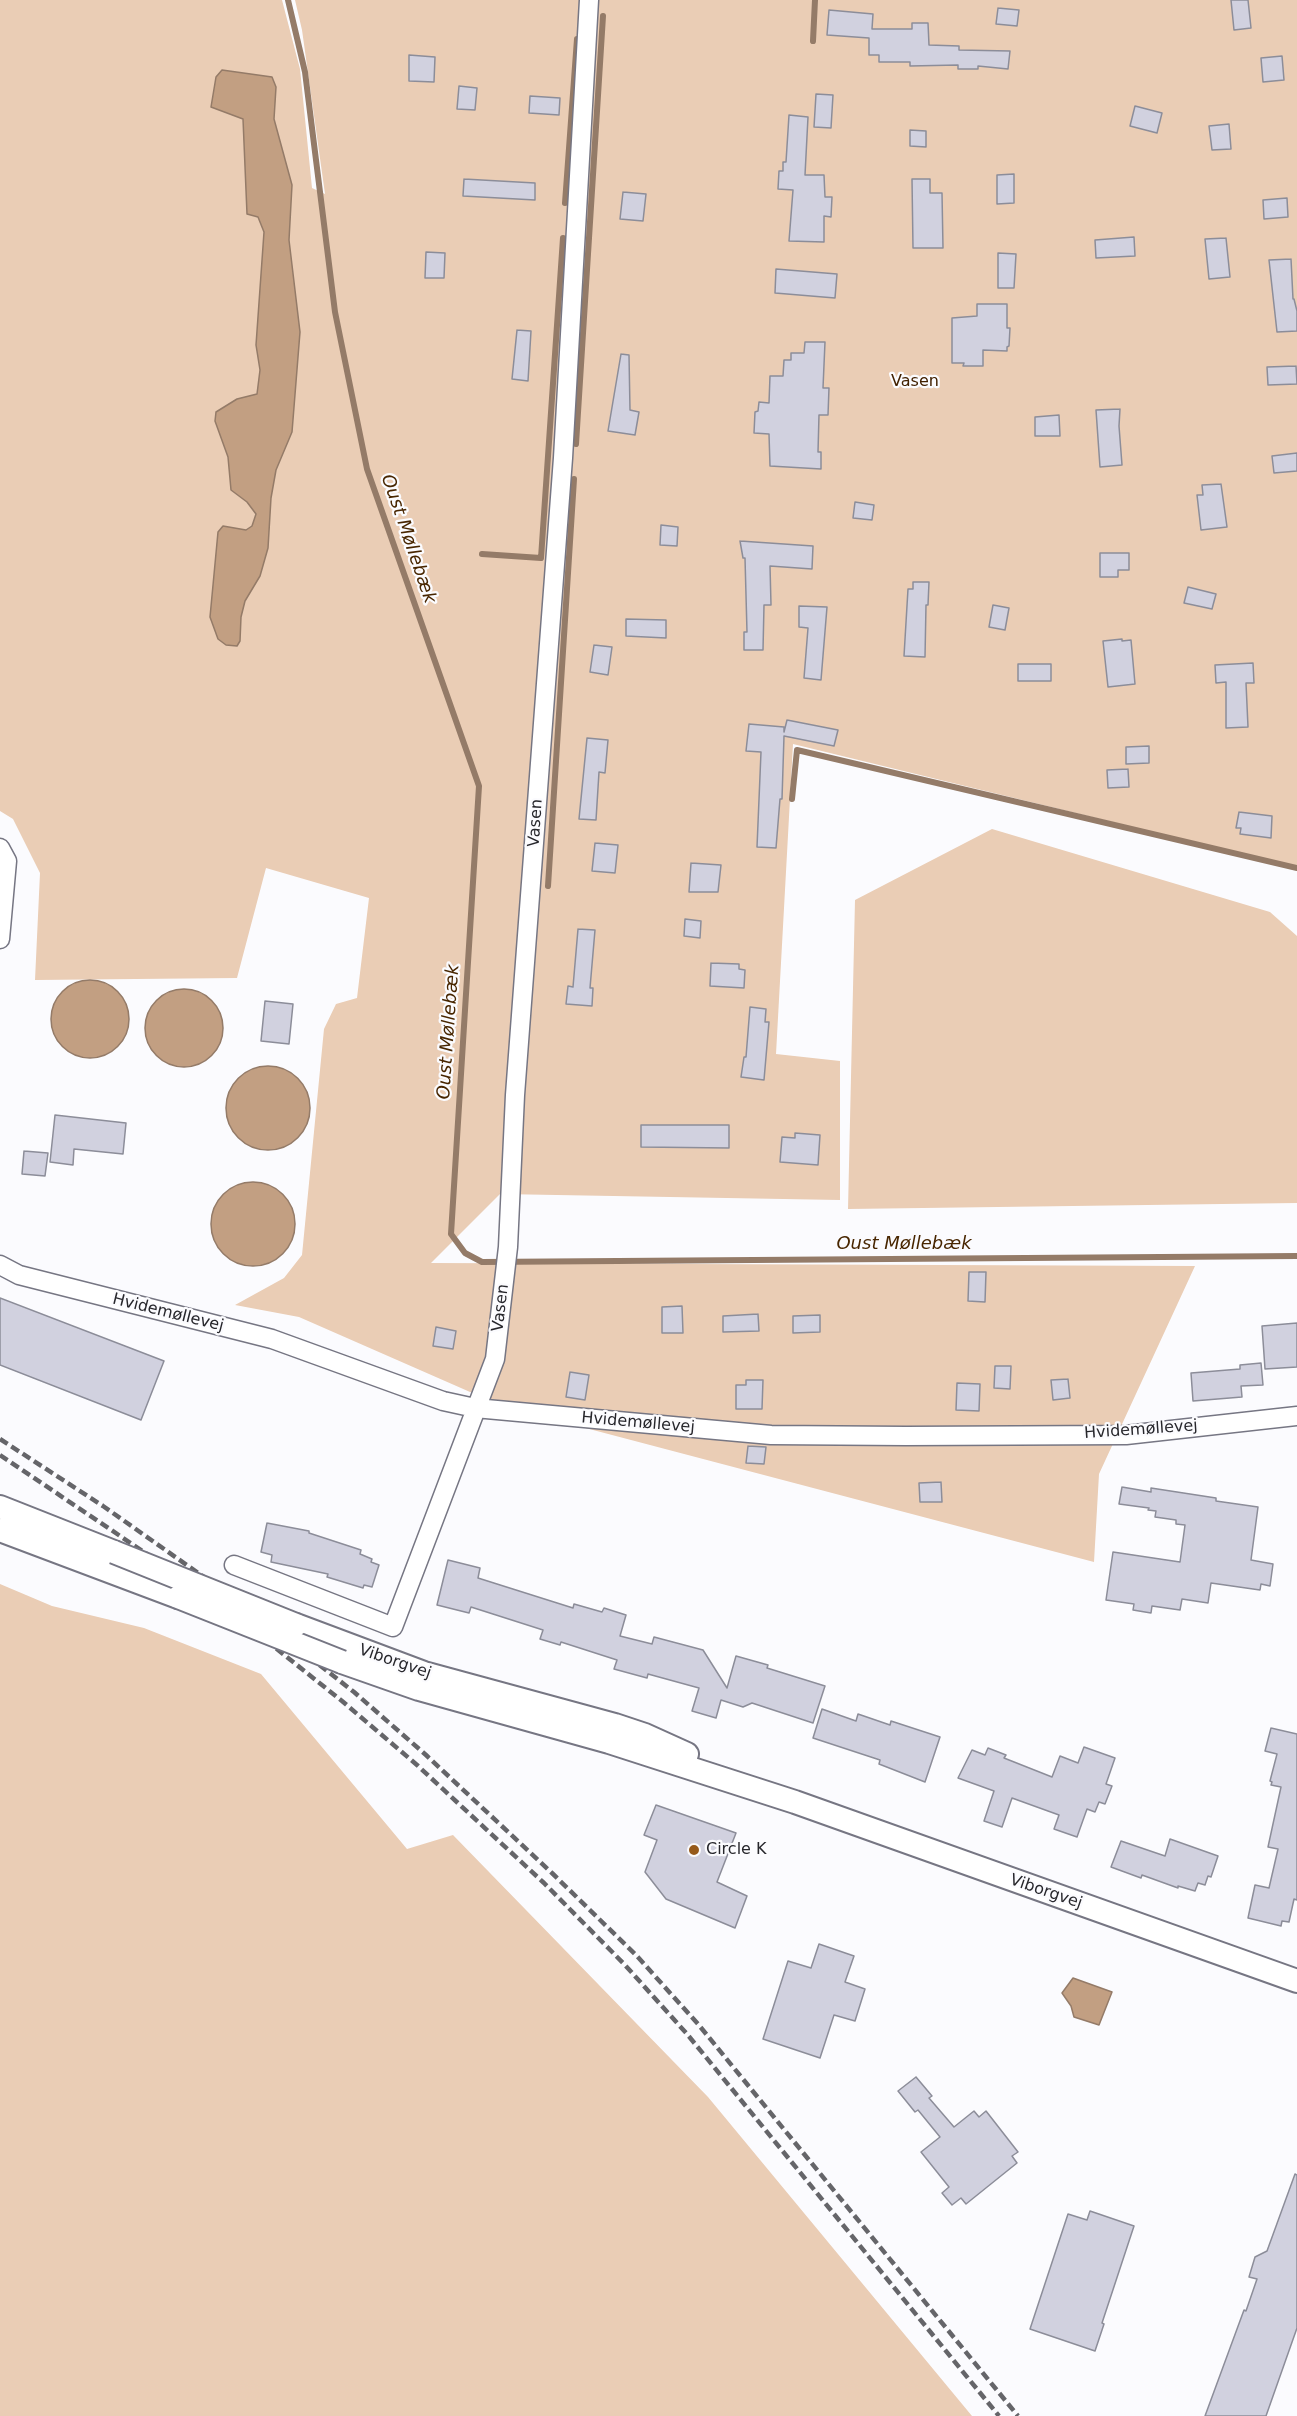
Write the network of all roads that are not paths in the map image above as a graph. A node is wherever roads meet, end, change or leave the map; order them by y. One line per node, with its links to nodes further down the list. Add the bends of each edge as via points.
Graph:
1 (589, 0): 5 (street, Vasen, via 563,458 515,1095 508,1247 495,1359)
2 (0, 848): 3 (street, via 7,861)
3 (0, 939)
4 (0, 1266): 5 (street, Hvidemøllevej, via 19,1275 272,1340 443,1401)
5 (475, 1408): 6 (street, Hvidemøllevej, via 771,1435 1125,1435); 10 (street, Vasen)
6 (1297, 1416)
7 (0, 1507): 11 (street, Viborgvej, bridge, via 296,1625)
8 (0, 1530): 11 (street, Viborgvej, bridge, via 342,1662)
9 (234, 1565): 10 (street)
10 (393, 1628): 11 (street, Vasen)
11 (379, 1667): 12 (street, Viborgvej, via 478,1706 609,1742 795,1802)
12 (1297, 1980)

